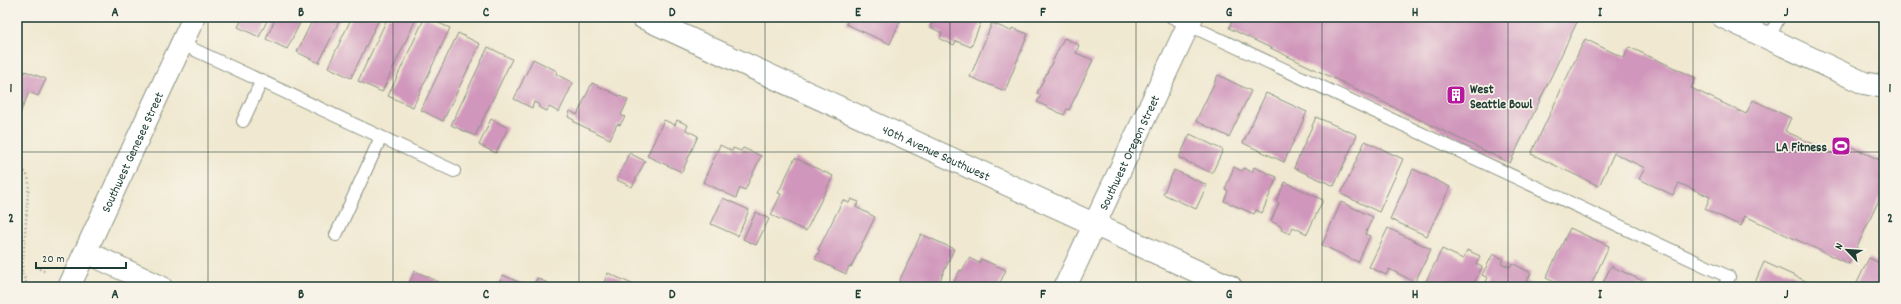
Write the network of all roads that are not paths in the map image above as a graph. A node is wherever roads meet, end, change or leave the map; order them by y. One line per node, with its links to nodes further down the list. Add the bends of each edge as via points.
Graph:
1 (194, 17): 7 (street, Southwest Genesee Street)
2 (642, 17): 13 (street, 40th Avenue Southwest)
3 (1723, 17): 6 (street)
4 (1779, 17): 6 (lane)
5 (1184, 20): 13 (street, Southwest Oregon Street); 20 (lane, via 1729,277)
6 (1768, 38): 9 (street, via 1864,83)
7 (182, 44): 8 (lane); 15 (street, Southwest Genesee Street)
8 (262, 80): 10 (lane); 11 (lane)
9 (1884, 87)
10 (243, 121)
11 (381, 137): 12 (lane); 14 (lane)
12 (454, 171)
13 (1094, 225): 18 (street, Southwest Oregon Street); 19 (street, 40th Avenue Southwest)
14 (336, 235)
15 (86, 252): 16 (street, Southwest Genesee Street); 17 (street)
16 (69, 287)
17 (161, 287)
18 (1065, 287)
19 (1231, 287)
20 (1724, 287)

